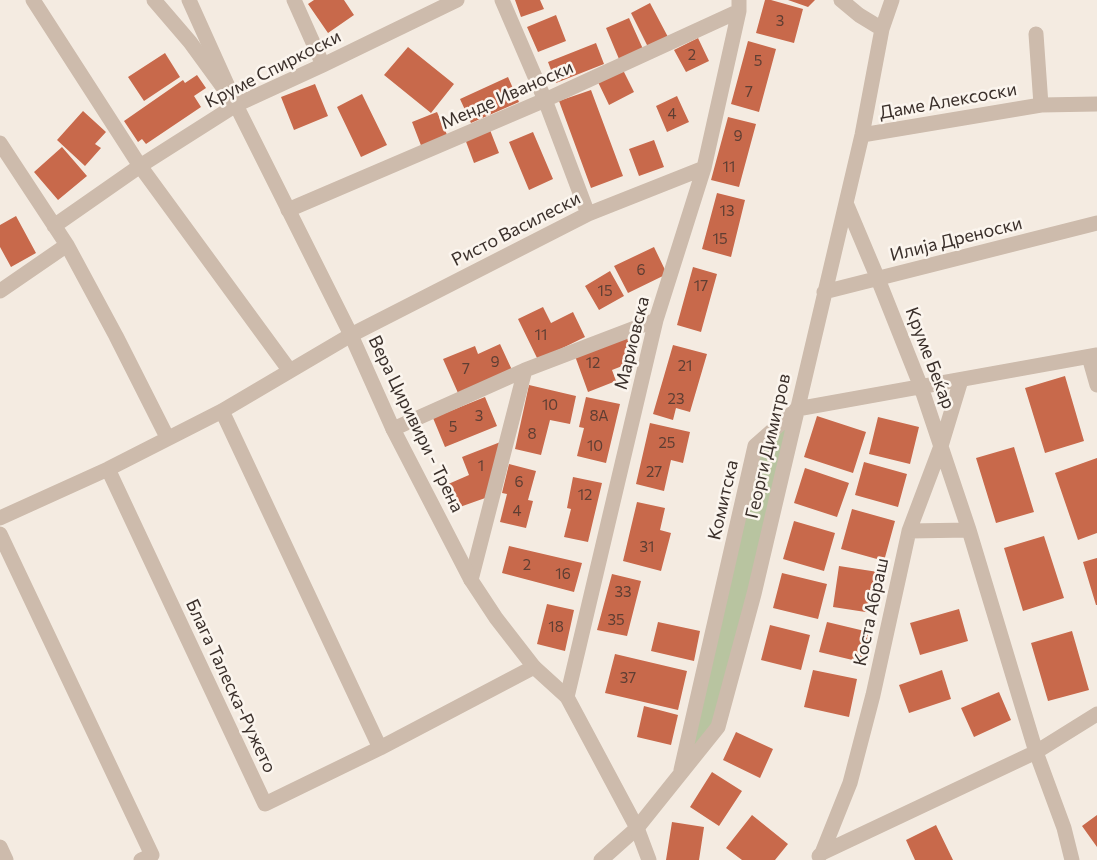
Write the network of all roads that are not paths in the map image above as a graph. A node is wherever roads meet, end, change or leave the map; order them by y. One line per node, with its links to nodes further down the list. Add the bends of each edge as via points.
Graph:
1 (33, 0): 19 (street)
2 (154, 0): 15 (street, Вера Циривири - Трена)
3 (189, 0): 15 (street)
4 (294, 0): 12 (street)
5 (457, 0): 12 (street, Круме Спиркоски)
6 (502, 0): 13 (street)
7 (841, 0): 10 (street)
8 (892, 0): 10 (street, Георги Димитров)
9 (739, 5): 13 (street, Менде Иваноски); 20 (street, Мариовска)
10 (882, 29): 17 (street, Георги Димитров)
11 (1036, 34): 16 (street, Даме Алексоски)
12 (323, 65): 15 (street, Круме Спиркоски)
13 (545, 100): 22 (street, Менде Иваноски); 23 (street)
14 (1097, 104): 16 (street, Даме Алексоски)
15 (236, 105): 19 (street, Круме Спиркоски); 22 (street, Вера Циривири - Трена)
16 (1041, 105): 17 (street, Даме Алексоски)
17 (862, 135): 21 (street, Георги Димитров)
18 (0, 143): 25 (street)
19 (140, 166): 25 (street, Круме Спиркоски); 34 (street)
20 (704, 168): 23 (street, Ристо Василески); 30 (street, Мариовска)
21 (846, 203): 27 (street, Круме Беќар); 29 (street, Георги Димитров)
22 (288, 210): 31 (street, Вера Циривири - Трена)
23 (588, 214): 31 (street, Ристо Василески)
24 (1097, 223): 27 (street, Илија Дреноски)
25 (54, 226): 26 (street)
26 (67, 246): 28 (street); 41 (street)
27 (878, 279): 29 (street, Илија Дреноски); 37 (street, Круме Беќар)
28 (0, 291)
29 (824, 292): 38 (street, Георги Димитров)
30 (656, 320): 33 (street); 50 (street, Мариовска)
31 (351, 334): 34 (street); 40 (street, Вера Циривири - Трена)
32 (1093, 356): 35 (street); 36 (street)
33 (525, 370): 40 (street); 48 (street)
34 (290, 371): 39 (street)
35 (961, 380): 37 (street); 42 (street, Коста Абраш)
36 (1097, 385)
37 (921, 387): 38 (street); 42 (street, Круме Беќар)
38 (797, 409): 54 (street, Георги Димитров, via 718,727); 54 (street, Комитска, via 755,446)
39 (222, 411): 41 (street); 52 (street)
40 (393, 429): 48 (street, Вера Циривири - Трена)
41 (167, 438): 43 (street)
42 (941, 446): 45 (street, Круме Беќар); 46 (street, Коста Абраш)
43 (108, 468): 44 (street); 52 (street, Блага Талеска-Ружето, via 265,804)
44 (0, 518)
45 (969, 530): 46 (street); 53 (street, Круме Беќар)
46 (909, 531): 57 (street, Коста Абраш, via 850,783)
47 (0, 534): 59 (street, via 152,855)
48 (471, 580): 49 (street, Вера Циривири - Трена)
49 (534, 667): 50 (street, Вера Циривири - Трена); 52 (street, Блага Талеска-Ружето)
50 (567, 698): 55 (street, Вера Циривири - Трена)
51 (1097, 714): 53 (street, Коста Абраш)
52 (380, 748)
53 (1036, 752): 57 (street, Коста Абраш); 62 (street, Круме Беќар)
54 (680, 774): 55 (street, Георги Димитров)
55 (637, 828): 60 (street, Георги Димитров); 61 (street, Вера Циривири - Трена)
56 (0, 847): 58 (street)
57 (818, 856)
58 (6, 860)
59 (141, 860)
60 (601, 860)
61 (649, 860)
62 (1072, 860)

